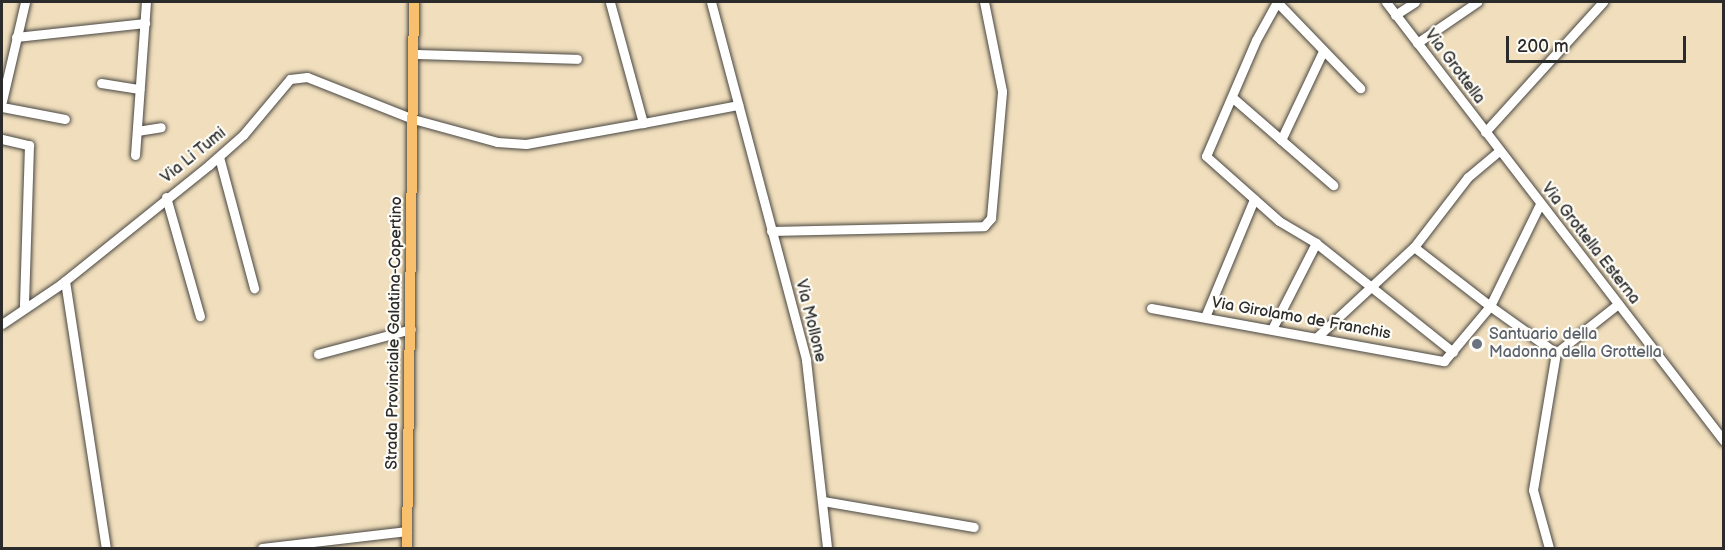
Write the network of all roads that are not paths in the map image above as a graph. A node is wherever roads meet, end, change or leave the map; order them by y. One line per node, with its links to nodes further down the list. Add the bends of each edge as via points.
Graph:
1 (25, 2): 14 (street)
2 (146, 2): 13 (street)
3 (414, 2): 17 (main road, Strada Provinciale Galatina-Copertino)
4 (610, 2): 28 (street)
5 (711, 2): 24 (street, Via Mollone)
6 (984, 2): 41 (street, via 1002,91 991,218 984,226)
7 (1277, 2): 16 (street); 22 (street, via 1256,40)
8 (1386, 2): 12 (street, Via Grottella)
9 (1415, 2): 12 (street)
10 (1477, 2): 15 (street)
11 (1603, 2): 31 (street)
12 (1395, 15): 15 (street, Via Grottella)
13 (145, 22): 14 (street); 21 (street)
14 (16, 37): 23 (street)
15 (1417, 43): 31 (street, Via Grottella)
16 (1323, 51): 20 (street); 33 (street)
17 (413, 54): 18 (street); 26 (main road, Strada Provinciale Galatina-Copertino)
18 (577, 59)
19 (101, 83): 21 (street)
20 (1360, 88)
21 (140, 89): 30 (street)
22 (1233, 98): 33 (street); 39 (street, via 1206,156)
23 (2, 101)
24 (738, 105): 28 (street); 41 (street, Via Mollone)
25 (2, 107): 27 (street)
26 (413, 118): 28 (street, via 497,142 526,144); 36 (street, Via Li Tumi, via 298,76 290,79); 54 (main road, Strada Provinciale Galatina-Copertino)
27 (65, 120)
28 (643, 123)
29 (161, 127): 30 (street)
30 (137, 131): 35 (street)
31 (1485, 132): 34 (street, Via Grottella)
32 (2, 139): 49 (street, via 29,145)
33 (1281, 140): 37 (street)
34 (1499, 151): 40 (street, Via Grottella Esterna); 43 (street, via 1468,177)
35 (135, 155)
36 (219, 157): 38 (street, Via Li Tumi); 46 (street)
37 (1333, 185)
38 (166, 197): 44 (street, Via Li Tumi); 51 (street)
39 (1254, 199): 42 (street, via 1279,221); 52 (street)
40 (1540, 204): 47 (street, Via Grottella Esterna); 48 (street)
41 (771, 231): 61 (street, Via Mollone, via 806,360)
42 (1316, 243): 45 (street); 55 (street)
43 (1414, 247): 45 (street); 48 (street)
44 (65, 281): 49 (street, Via Li Tumi); 65 (street)
45 (1372, 286): 56 (street); 57 (street)
46 (254, 288)
47 (1618, 304): 58 (street); 60 (street, Via Grottella Esterna)
48 (1490, 306): 57 (street); 58 (street)
49 (24, 307): 53 (street, Via Li Tumi)
50 (1151, 308): 52 (street, Via Girolamo de Franchis)
51 (200, 316)
52 (1205, 317): 55 (street, Via Girolamo de Franchis)
53 (2, 324)
54 (411, 329): 59 (street); 63 (main road, Strada Provinciale Galatina-Copertino)
55 (1272, 330): 56 (street, Via Girolamo de Franchis)
56 (1317, 337): 57 (street, Via Girolamo de Franchis, via 1444,361)
57 (1453, 352)
58 (1556, 353): 68 (street, via 1533,490)
59 (318, 354)
60 (1724, 441)
61 (823, 501): 62 (street); 67 (street, Via Mollone)
62 (974, 527)
63 (407, 531): 64 (street); 66 (main road, Strada Provinciale Galatina-Copertino)
64 (262, 548)
65 (106, 549)
66 (407, 549)
67 (827, 549)
68 (1549, 549)

